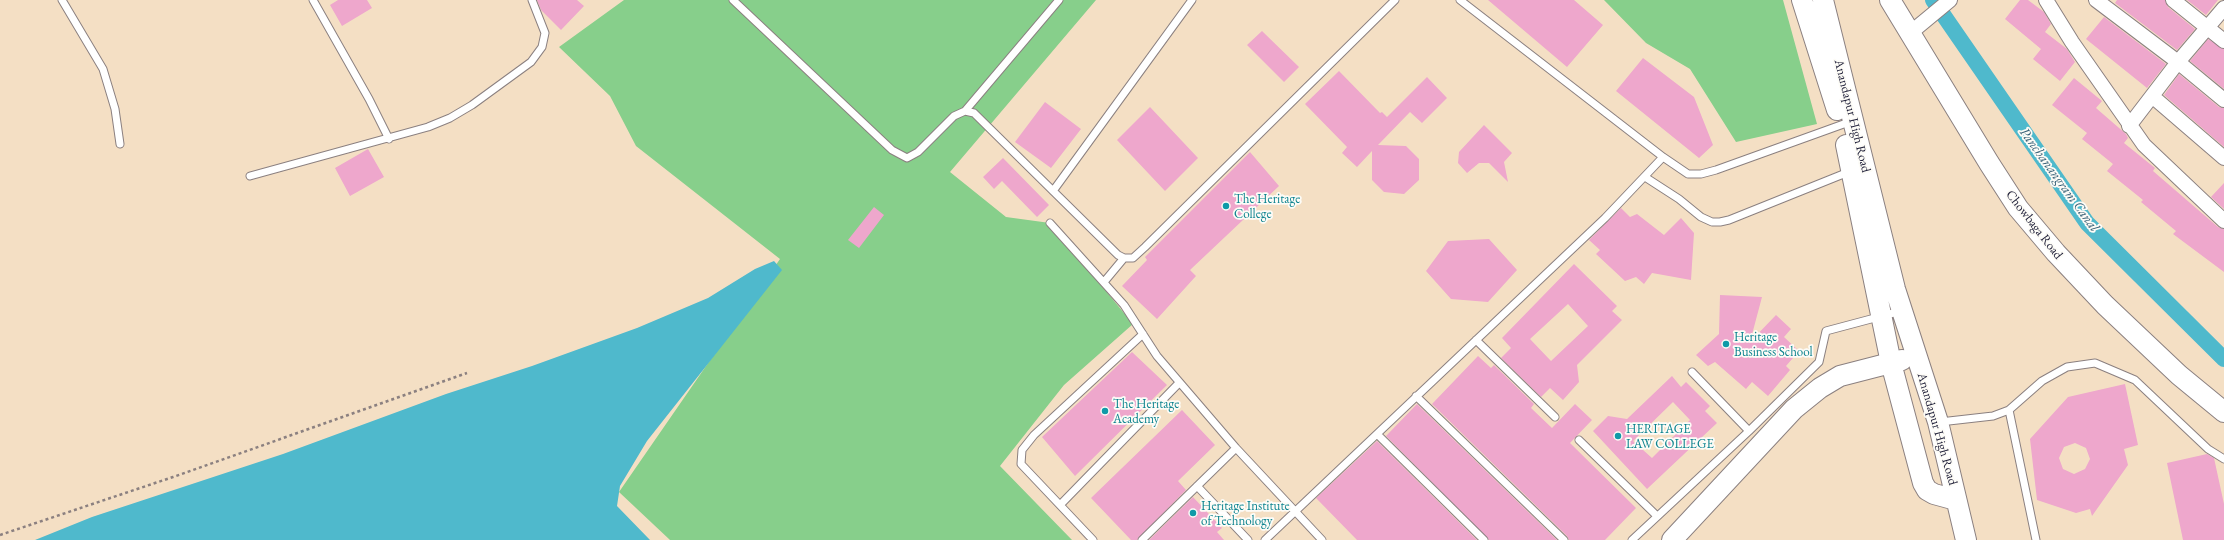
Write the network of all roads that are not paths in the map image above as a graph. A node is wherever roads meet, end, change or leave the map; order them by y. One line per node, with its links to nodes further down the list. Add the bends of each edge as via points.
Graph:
1 (62, 0): 27 (lane, via 103,69 115,109)
2 (313, 0): 26 (lane, via 369,98)
3 (532, 0): 26 (lane, via 545,32 542,47 531,62 450,118)
4 (733, 0): 23 (lane, via 892,150 907,158 918,152 954,116)
5 (1059, 0): 23 (lane)
6 (1192, 0): 33 (lane)
7 (1395, 0): 36 (lane, via 1145,247 1133,258)
8 (1460, 0): 28 (lane)
9 (1802, 0): 24 (main road, Anandapur High Road)
10 (1823, 0): 24 (main road, Anandapur High Road)
11 (1890, 0): 18 (main road, Chowbaga Road)
12 (1950, 0): 18 (street)
13 (2046, 0): 25 (street)
14 (2096, 0): 20 (street)
15 (2173, 0): 17 (street)
16 (2224, 8): 17 (street)
17 (2208, 27): 19 (street); 20 (street)
18 (1910, 34): 48 (main road, Chowbaga Road, via 2014,202 2056,253 2122,322 2179,375)
19 (2224, 41)
20 (2178, 62): 21 (street); 22 (street)
21 (2152, 96): 25 (street); 29 (street)
22 (2224, 100)
23 (965, 111): 33 (lane, via 974,113)
24 (1847, 123): 28 (lane, via 1701,174 1688,174); 30 (main road, Anandapur High Road)
25 (2129, 126): 34 (street, via 2144,146)
26 (389, 139): 31 (lane)
27 (120, 144)
28 (1663, 157): 32 (lane)
29 (2224, 158)
30 (1858, 169): 32 (lane, via 1720,222 1712,222 1701,217); 38 (main road, Anandapur High Road); 39 (main road, Anandapur High Road)
31 (250, 176)
32 (1645, 177): 41 (lane)
33 (1053, 191): 36 (lane)
34 (2224, 221)
35 (1050, 223): 37 (lane)
36 (1124, 258): 37 (lane)
37 (1104, 282): 40 (lane, via 1124,305)
38 (1902, 311): 39 (lane); 42 (main road, Anandapur High Road)
39 (1880, 316): 43 (main road, Anandapur High Road); 51 (lane, via 1826,331 1819,362)
40 (1143, 334): 45 (lane); 58 (lane, via 1034,435 1022,450 1021,464)
41 (1476, 340): 46 (lane); 49 (lane)
42 (1917, 357): 43 (main road); 50 (main road, Anandapur High Road)
43 (1891, 363): 57 (main road, Anandapur High Road, via 1923,483 1927,490 1934,494); 69 (main road, via 1840,376 1809,396)
44 (1692, 372): 51 (lane)
45 (1179, 382): 54 (lane); 58 (lane)
46 (1416, 396): 52 (lane); 67 (lane)
47 (2009, 410): 50 (lane, via 1993,416); 55 (lane, via 2042,381 2067,367 2095,363 2135,380 2208,449); 71 (lane)
48 (2224, 412)
49 (1556, 417)
50 (1943, 422): 57 (main road, Anandapur High Road)
51 (1749, 431): 60 (lane)
52 (1377, 434): 59 (lane); 66 (lane)
53 (1579, 440): 60 (lane)
54 (1236, 448): 56 (lane); 59 (lane)
55 (2224, 459)
56 (1196, 486): 62 (lane); 63 (lane)
57 (1956, 500): 70 (main road)
58 (1060, 505): 61 (lane)
59 (1294, 511): 64 (lane); 65 (lane)
60 (1658, 516): 68 (lane)
61 (1093, 540)
62 (1142, 540)
63 (1248, 540)
64 (1265, 540)
65 (1322, 540)
66 (1484, 540)
67 (1564, 540)
68 (1632, 540)
69 (1672, 540)
70 (1966, 540)
71 (2036, 540)

